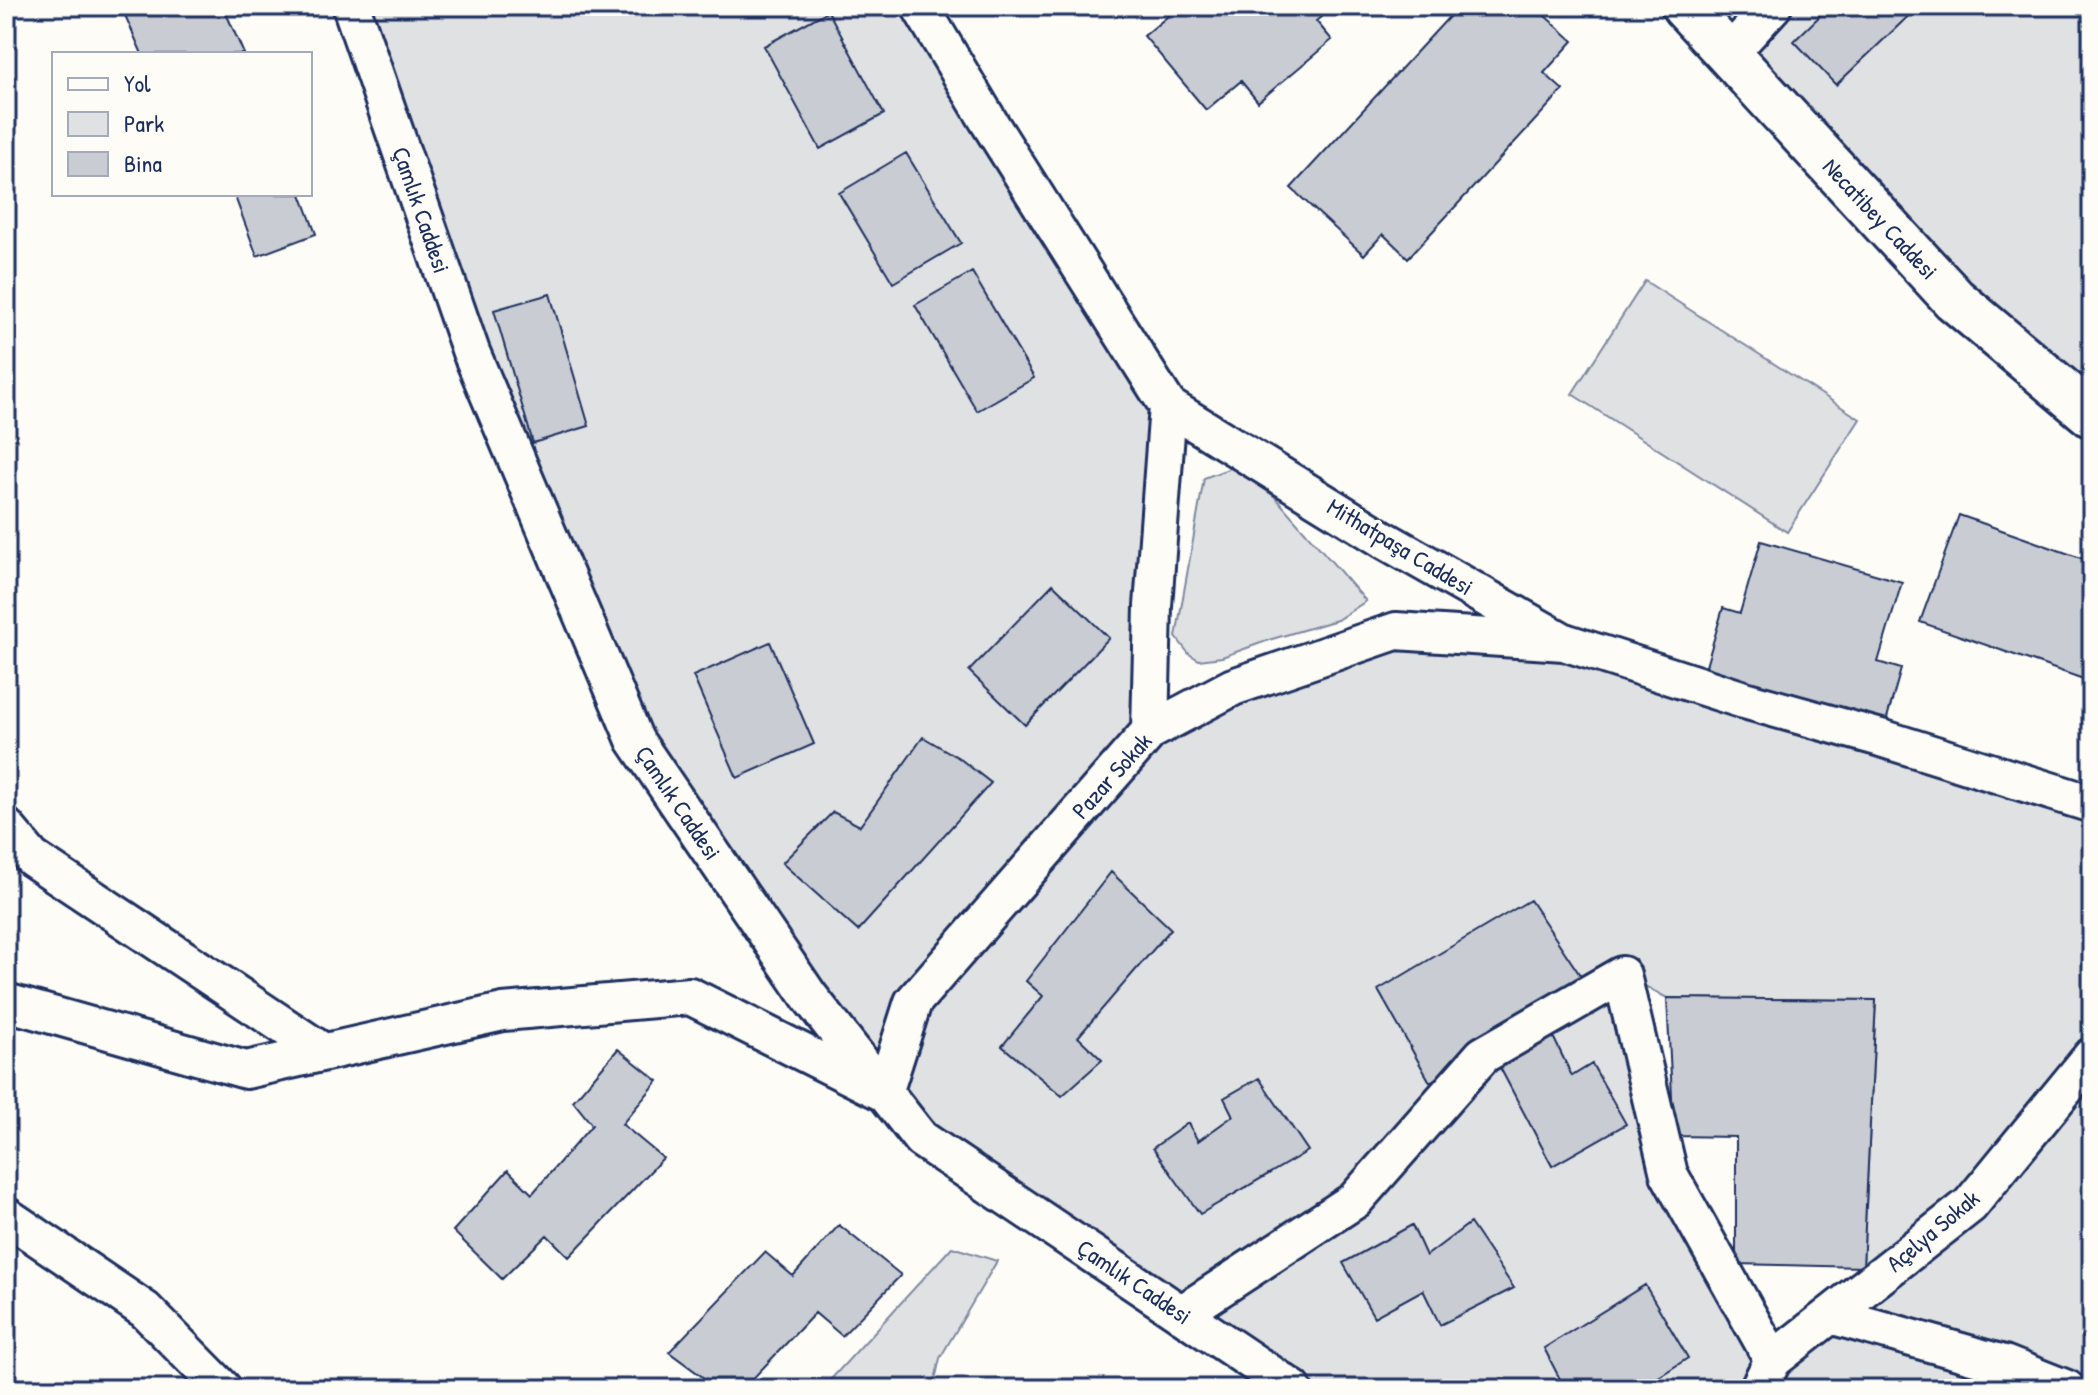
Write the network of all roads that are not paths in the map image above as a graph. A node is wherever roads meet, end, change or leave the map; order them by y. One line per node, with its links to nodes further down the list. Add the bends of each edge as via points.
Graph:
1 (351, 6): 15 (street, Çamlık Caddesi, via 471,352 635,740 809,996)
2 (920, 6): 6 (street, Mithatpaşa Caddesi)
3 (1684, 6): 5 (street, Necatibey Caddesi)
4 (1773, 6): 5 (street)
5 (1728, 55): 7 (street, Necatibey Caddesi, via 1954,299)
6 (1168, 406): 8 (street, Mithatpaşa Caddesi, via 1383,539); 9 (street)
7 (2092, 415)
8 (1564, 642): 9 (street, Pazar Sokak, via 1396,631 1233,687); 10 (street, Mithatpaşa Caddesi)
9 (1150, 731): 15 (street, Pazar Sokak, via 913,1002)
10 (2092, 804)
11 (6, 827): 13 (street, via 32,858)
12 (6, 1002): 13 (street, via 246,1070)
13 (323, 1052): 15 (street, via 503,1012 690,996)
14 (2092, 1056): 18 (street, Açelya Sokak, via 1970,1205)
15 (884, 1093): 17 (street, Çamlık Caddesi, via 921,1139)
16 (6, 1216): 20 (street, via 145,1310)
17 (1181, 1314): 19 (street, via 1355,1200 1483,1055 1622,975 1669,1174); 21 (street, Çamlık Caddesi)
18 (1830, 1315): 19 (street, Açelya Sokak); 22 (street, via 2004,1364)
19 (1766, 1375)
20 (223, 1389)
21 (1293, 1389)
22 (2067, 1389)

